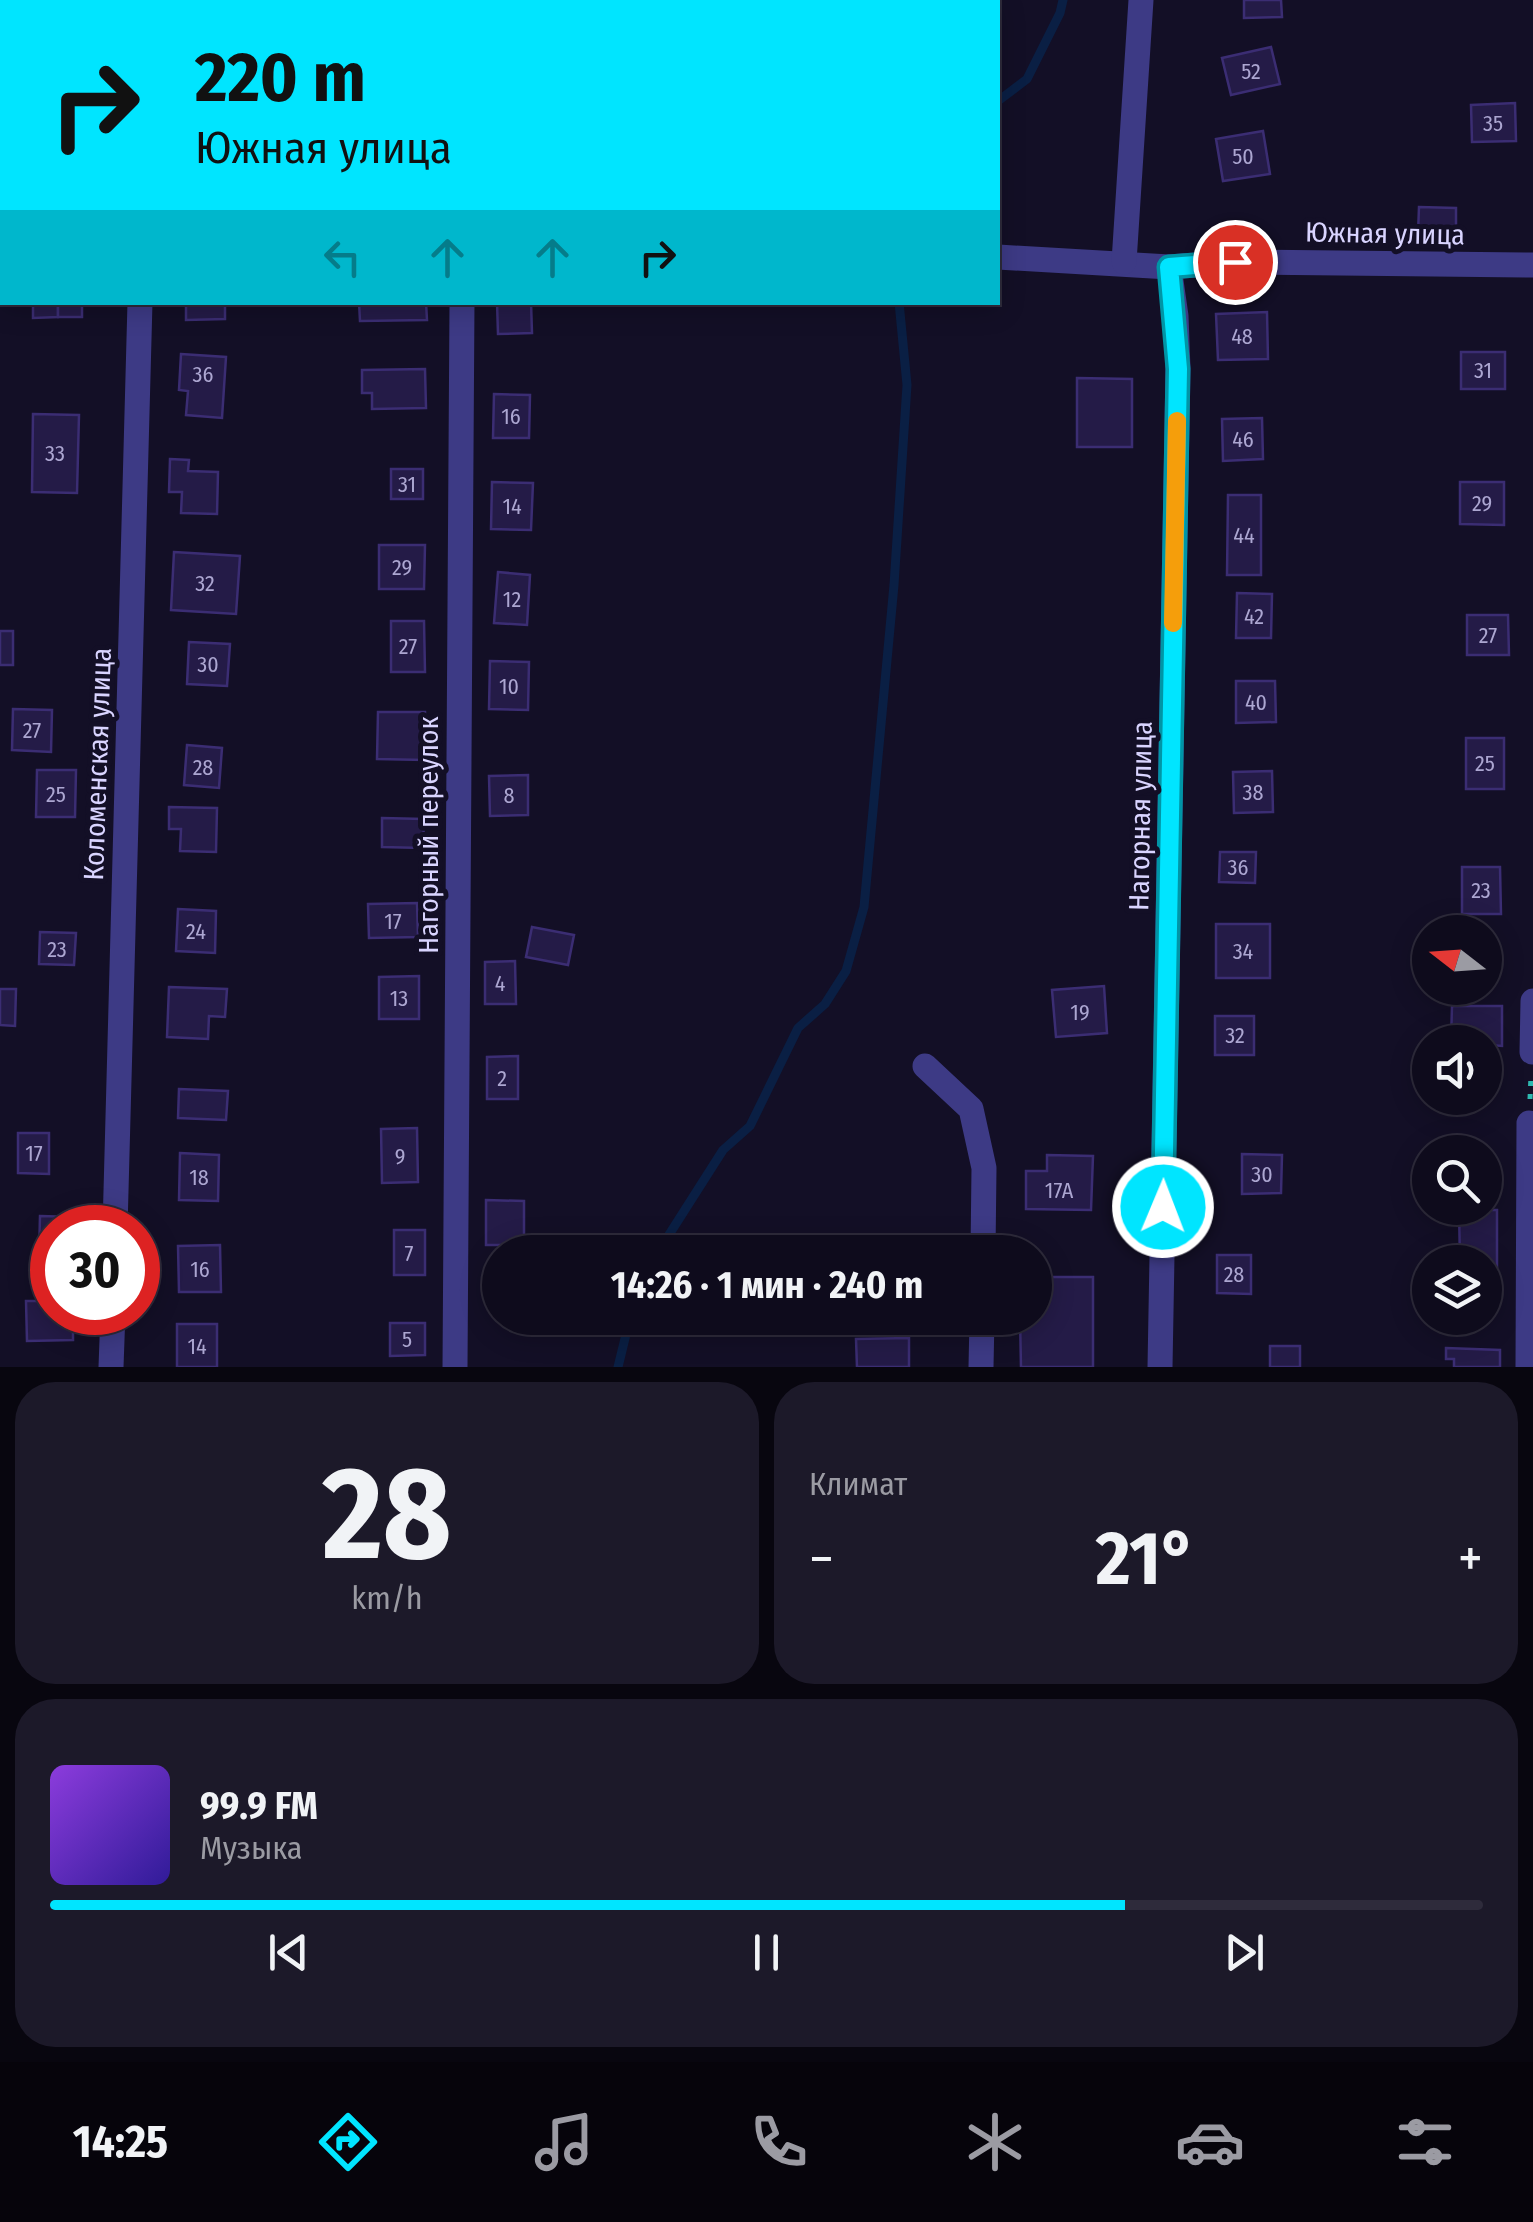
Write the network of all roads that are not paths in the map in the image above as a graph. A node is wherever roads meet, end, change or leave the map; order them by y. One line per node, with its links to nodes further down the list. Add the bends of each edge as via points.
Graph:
1 (1141, 0): 3 (street)
2 (1000, 256): 3 (street, Южная улица)
3 (1124, 262): 5 (street, Южная улица)
4 (1533, 265): 5 (street, Южная улица)
5 (1169, 267): 19 (street, Нагорная улица, via 1178,369)
6 (140, 305): 12 (street, Коломенская улица)
7 (462, 305): 17 (street, Нагорный переулок)
8 (1533, 1002): 9 (street)
9 (1532, 1052)
10 (925, 1066): 13 (street, via 971,1109 984,1168)
11 (1529, 1123): 20 (street)
12 (116, 1205)
13 (983, 1235)
14 (112, 1335): 16 (street)
15 (982, 1335): 18 (street)
16 (111, 1367)
17 (455, 1367)
18 (981, 1367)
19 (1160, 1367)
20 (1528, 1367)

